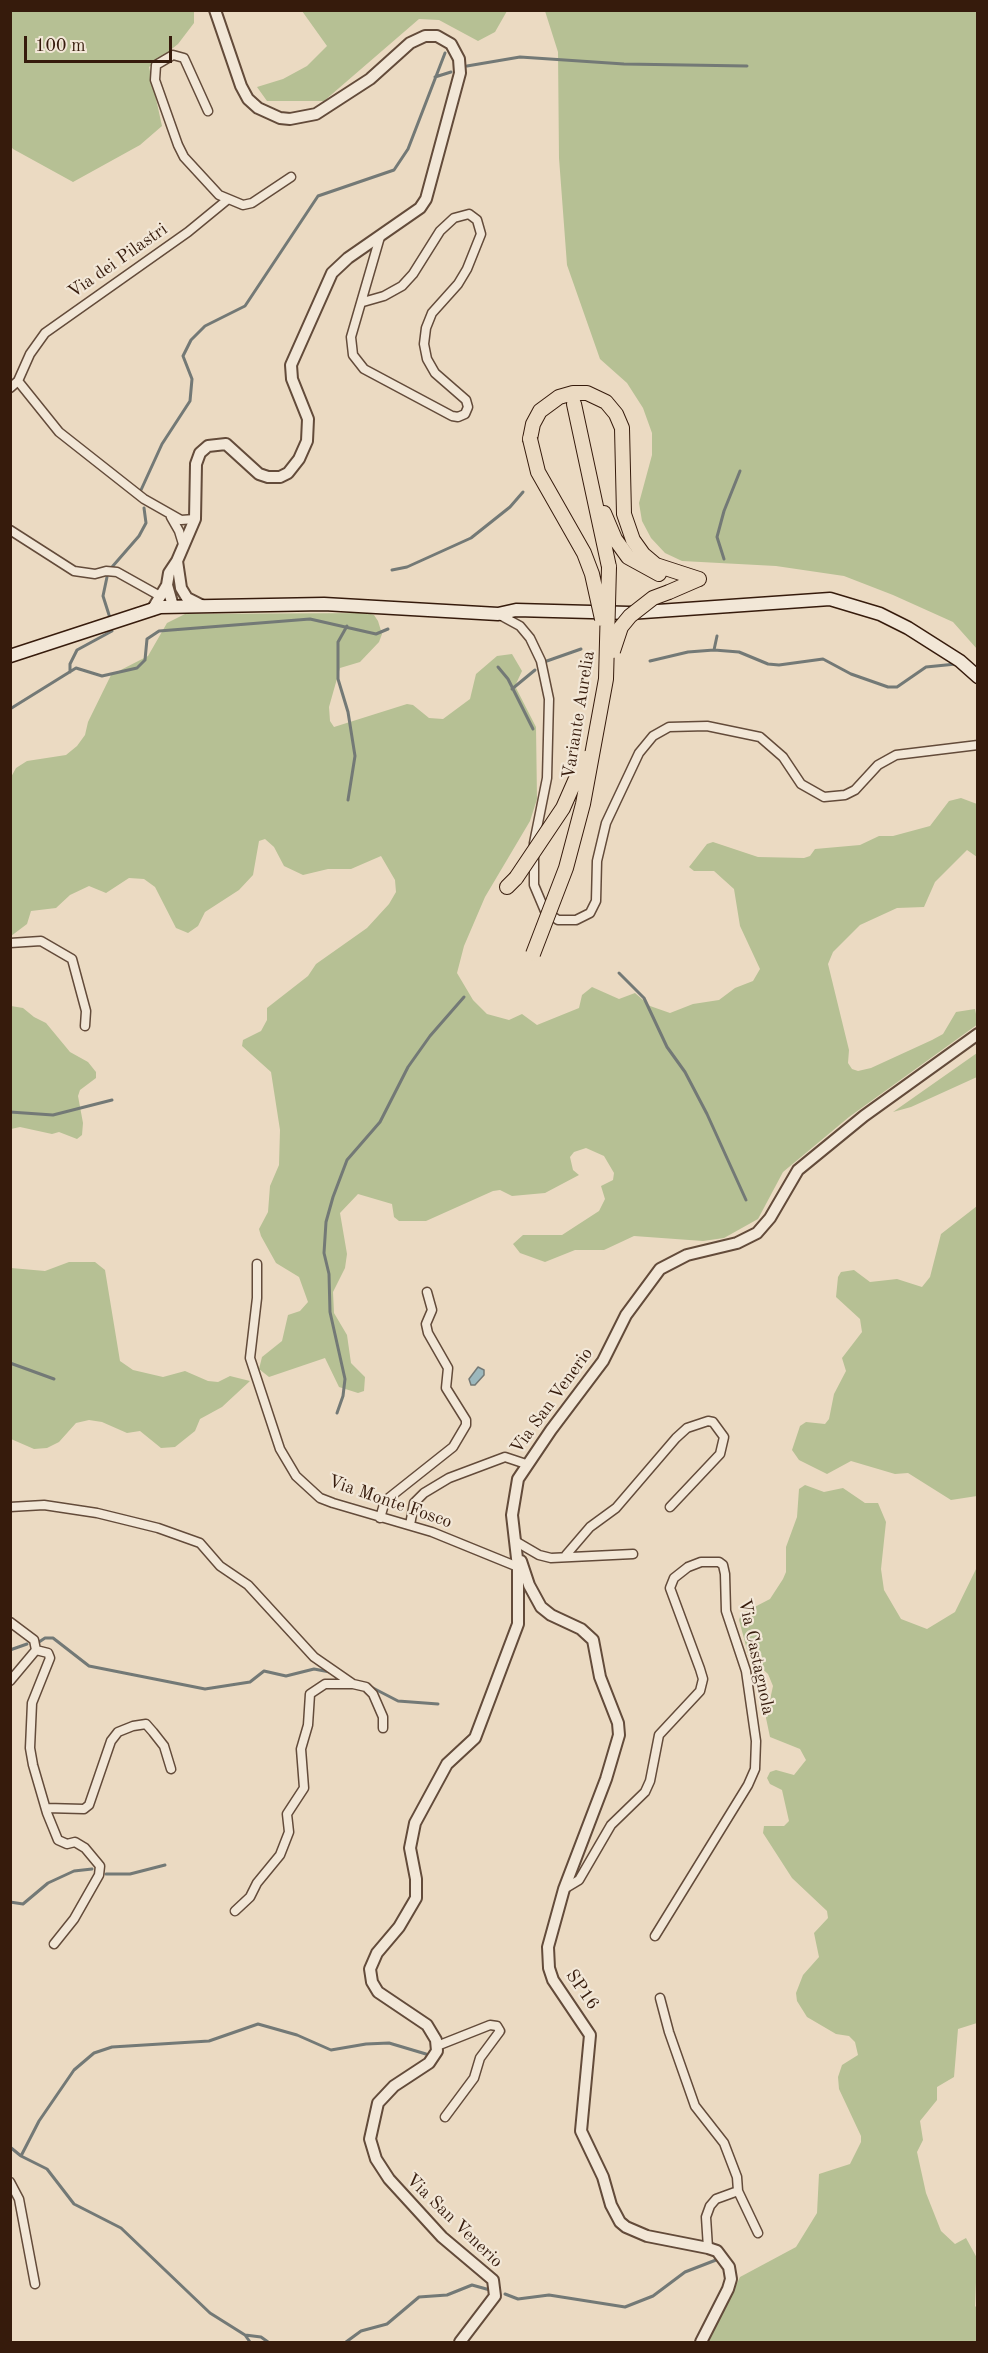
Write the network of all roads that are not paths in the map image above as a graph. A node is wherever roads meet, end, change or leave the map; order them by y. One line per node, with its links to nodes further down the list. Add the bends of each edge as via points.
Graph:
1 (215, 10): 5 (street, via 241,86 258,108 280,118 316,114 370,80 411,43 425,36 444,39 456,50 459,84 426,199 412,215)
2 (208, 111): 4 (street, via 184,58 173,55 156,65 155,80 184,157)
3 (291, 177): 4 (street, via 252,203 243,205)
4 (227, 200): 7 (street, Via dei Pilastri, via 45,333)
5 (380, 237): 6 (street); 12 (street, via 332,273 291,365 292,379 308,420 307,441 299,459 288,473 268,477 259,474 233,448 217,443 208,446 196,464)
6 (363, 302): 6 (street, via 351,337 358,363 452,416 465,414 466,400 435,373 424,344 432,313 467,269 481,234 477,220 468,214 454,218 440,231 402,286)
7 (18, 381): 8 (street, Via dei Pilastri); 11 (street, via 59,432)
8 (10, 388)
9 (574, 404): 10 (highway, Variante Aurelia)
10 (591, 484): 16 (highway, via 615,539 628,556 663,575); 26 (highway, Variante Aurelia, bridge, via 609,567)
11 (171, 516): 12 (street); 14 (street)
12 (195, 519): 14 (street)
13 (10, 530): 19 (street, via 74,571 95,574 106,570)
14 (183, 544): 15 (street)
15 (177, 561): 17 (street); 18 (street)
16 (699, 579): 26 (highway, bridge, via 639,606 621,627); 26 (highway, bridge, via 656,565 633,540 624,514 622,428 606,402 587,393 573,393 546,405 536,417 530,439 538,472 592,574 600,604)
17 (167, 585): 19 (street); 20 (street)
18 (181, 588): 20 (street); 21 (street, via 187,598)
19 (160, 596): 22 (street)
20 (176, 606): 21 (main road); 22 (main road)
21 (203, 606): 23 (main road, via 324,604)
22 (152, 610): 24 (main road)
23 (498, 614): 25 (main road, bridge, via 516,610 629,613 831,599 872,611 909,628); 28 (street, via 520,626 530,638 541,661 549,699 547,778 534,843 534,885 545,911 558,920 576,920 590,913 596,901 597,861 606,823 639,753 653,736 669,727 707,726 760,737 783,758 801,784 824,797 855,790 878,765 896,755)
24 (10, 656)
25 (978, 677)
26 (606, 679): 27 (highway, Variante Aurelia, bridge)
27 (598, 725): 29 (highway, bridge, via 563,808); 31 (highway, Variante Aurelia, bridge, via 566,868)
28 (978, 745)
29 (511, 882)
30 (10, 943): 32 (street, via 41,941 72,959 86,1011)
31 (533, 954)
32 (85, 1026)
33 (978, 1034): 36 (street, Via San Venerio, via 864,1116 798,1170 757,1233 736,1243 687,1255 660,1269 626,1315 603,1361)
34 (257, 1264): 39 (street, Via Monte Fosco, via 250,1358 280,1449 296,1476 320,1498)
35 (427, 1292): 39 (street, via 432,1310 426,1324 428,1333 448,1368 446,1388 466,1425 444,1455 385,1501)
36 (526, 1464): 40 (street, via 505,1457 449,1478 414,1503); 41 (street, Via San Venerio, via 514,1501)
37 (10, 1507): 48 (street, via 44,1505 97,1513 200,1543 220,1566 248,1585 314,1657)
38 (670, 1507): 43 (street, via 720,1454 723,1437 713,1422 687,1428 616,1508 590,1527)
39 (380, 1518): 40 (street, Via Monte Fosco)
40 (410, 1525): 44 (street, Via Monte Fosco)
41 (515, 1541): 43 (street, via 539,1555); 44 (street, Via San Venerio); 52 (street, SP16 / SP16, via 529,1585 541,1606 593,1640 600,1677 618,1723 618,1745)
42 (633, 1554): 43 (street, via 585,1558)
43 (566, 1555)
44 (518, 1567): 57 (street, Via San Venerio, via 518,1624 483,1722 476,1738 447,1764 422,1806 410,1836 416,1899 370,1969 378,1992 427,2025)
45 (10, 1622): 46 (street, via 33,1640)
46 (36, 1650): 47 (street); 51 (street, via 48,1653 50,1658 32,1703 30,1748)
47 (10, 1681)
48 (353, 1684): 49 (street, via 366,1687 373,1694 383,1717); 53 (street, via 325,1684 310,1694 308,1725 301,1749 304,1788 287,1814 289,1832 280,1855)
49 (383, 1728)
50 (171, 1769): 51 (street, via 164,1746 146,1724 133,1726 118,1732 111,1741 89,1805 84,1809)
51 (46, 1808): 55 (street, via 58,1840 85,1848 100,1866 99,1875 74,1919)
52 (564, 1889): 54 (street, Via Castagnola, via 579,1880 611,1825 645,1792 660,1735 700,1691 703,1679 670,1588 674,1578 688,1567 719,1562 725,1574 726,1611 746,1671 756,1741 755,1769); 62 (street, SP16 / SP16, via 551,1932 548,1960 553,1980 590,2035 580,2118 583,2140 600,2170 615,2215 626,2227 660,2240)
53 (235, 1911)
54 (655, 1936)
55 (54, 1944)
56 (660, 1998): 60 (street, via 694,2106 724,2143 737,2176)
57 (437, 2046): 58 (street, via 490,2025 500,2031 480,2058 474,2078); 64 (street, Via San Venerio, via 429,2063 383,2094 373,2114 370,2139 388,2179 442,2237 493,2280 495,2296)
58 (445, 2117)
59 (10, 2182): 63 (street, via 19,2199)
60 (738, 2191): 61 (street); 62 (street, via 716,2199 710,2206 706,2217)
61 (758, 2233)
62 (708, 2248): 65 (street, via 723,2258 731,2279)
63 (35, 2284)
64 (460, 2343)
65 (701, 2343)

